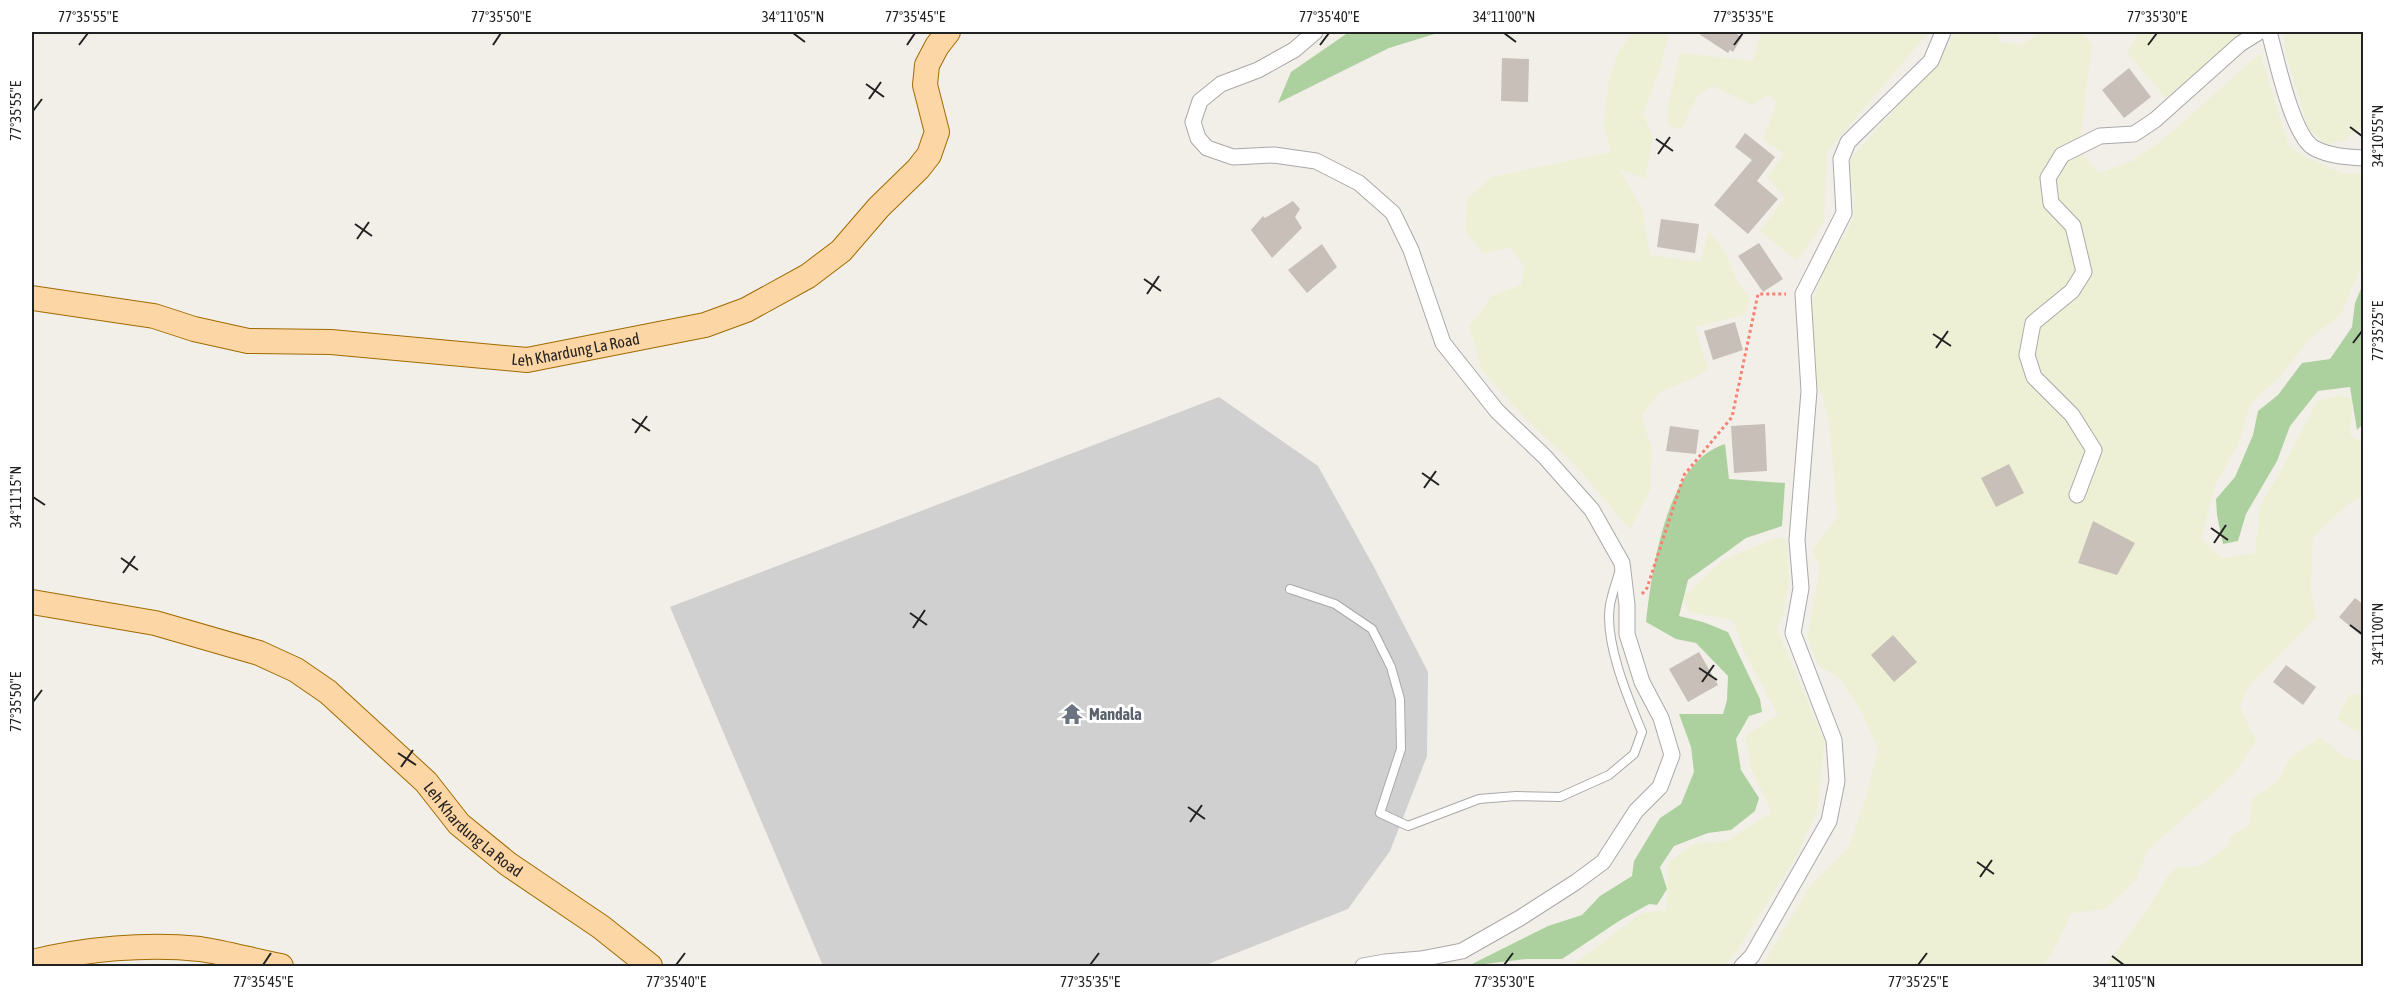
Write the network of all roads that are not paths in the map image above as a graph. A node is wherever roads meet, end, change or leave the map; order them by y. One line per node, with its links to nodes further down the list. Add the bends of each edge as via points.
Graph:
1 (948, 32): 7 (main road, Leh Khardung La Road, via 927,65 925,85 937,132 929,155 918,169 841,252 808,276 746,310 705,325 527,360 331,342 248,341 154,316)
2 (1315, 32): 9 (street, via 1294,50 1221,84 1200,101 1193,122 1198,138 1207,148 1233,157 1274,155 1316,161 1359,183 1393,213 1411,250 1443,343 1497,411 1592,510)
3 (1943, 32): 16 (street, via 1931,61 1848,142 1841,159 1844,213 1803,294 1809,391 1797,540 1801,588 1792,633 1834,740 1837,781 1829,821 1752,956)
4 (2259, 32): 8 (street, via 2240,44 2156,120 2134,134 2100,136 2062,155 2048,178 2051,203 2073,226 2084,272 2072,291 2032,323 2027,355 2034,377 2072,415 2094,450)
5 (2269, 32): 6 (street, via 2296,126 2311,147 2337,156)
6 (2364, 158)
7 (32, 298)
8 (2077, 495)
9 (1622, 563): 10 (lane, via 1610,607 1612,647 1642,732 1634,754 1609,775 1560,797 1479,799 1408,826 1380,813 1401,749 1400,699 1391,667 1372,629 1335,604); 15 (street, via 1627,634 1672,755 1660,788 1636,811 1603,862 1520,918 1462,951)
10 (1290, 590)
11 (32, 602): 14 (main road, Leh Khardung La Road, via 155,623 259,653 296,670 328,692 426,782 459,824)
12 (32, 962): 13 (main road, via 135,948 200,949)
13 (281, 966)
14 (650, 966)
15 (1363, 966)
16 (1742, 966)

